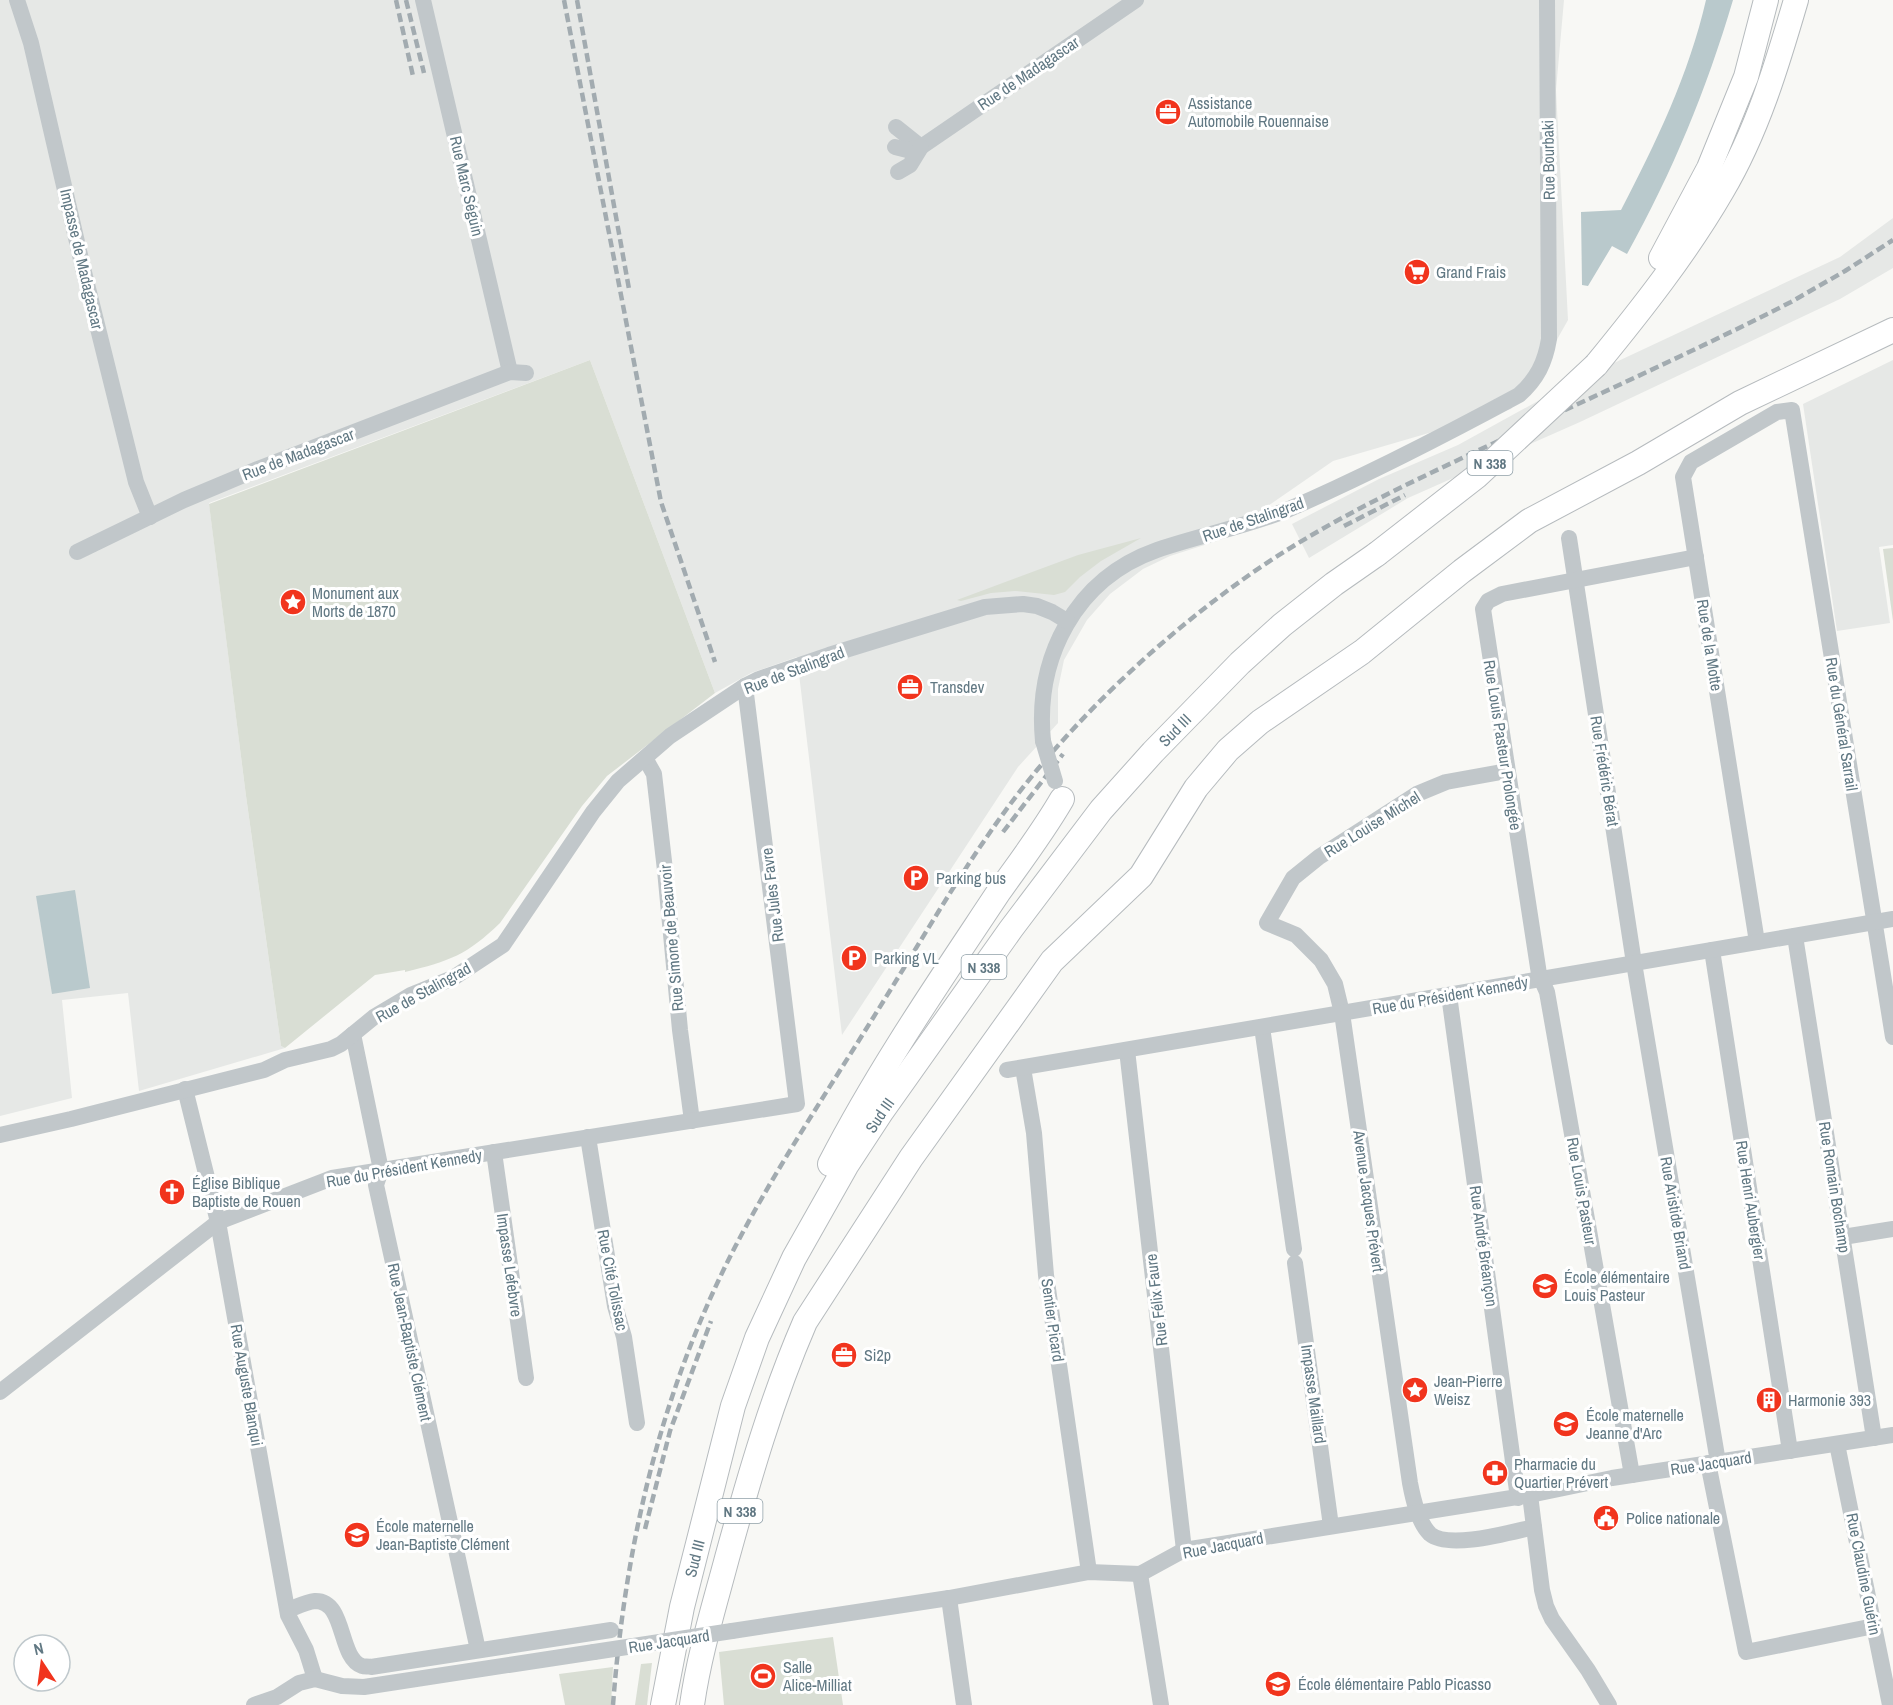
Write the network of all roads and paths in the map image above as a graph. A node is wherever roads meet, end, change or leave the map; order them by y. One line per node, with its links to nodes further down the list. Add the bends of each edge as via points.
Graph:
1 (17, 0): 16 (street, Impasse de Madagascar, via 32,44 136,482)
2 (423, 0): 14 (street, Rue Marc Séguin)
3 (1136, 0): 9 (street, Rue de Madagascar)
4 (1547, 0): 11 (street, Rue Bourbaki)
5 (1766, 0): 13 (highway, via 1746,77 1709,168 1670,245)
6 (1796, 0): 13 (highway, N 338, via 1774,74 1723,190 1670,273)
7 (896, 127): 9 (street)
8 (895, 147): 9 (street)
9 (921, 147): 10 (street, Rue de Madagascar, via 910,165)
10 (898, 172)
11 (1550, 320): 21 (street, Rue de Stalingrad, via 1541,370 1520,395 1301,504 1139,558 1096,589)
12 (1893, 330): 77 (highway, Sud III / N 338, via 1740,403 1529,521 1362,652 1269,716 1228,750 1196,788 1141,876 1052,961 911,1158 805,1322 745,1494 697,1670)
13 (1596, 365): 51 (highway, Sud III / N 338, bridge, via 1477,476 1282,625 1153,752 1101,810 1011,929 882,1111)
14 (518, 373): 16 (street, Rue de Madagascar, via 258,469)
15 (1792, 410): 19 (street, Rue de la Motte, via 1778,412 1690,462 1683,477); 27 (street, Rue du Général Sarrail)
16 (150, 517): 18 (street, Rue de Madagascar)
17 (1569, 538): 20 (street, Rue Frédéric Bérat)
18 (76, 552)
19 (1696, 557): 20 (street); 30 (street, Rue de la Motte)
20 (1576, 579): 24 (street, Rue Louis Pasteur Prolongée, via 1502,594 1488,601 1483,609); 32 (street, Rue Frédéric Bérat)
21 (1067, 621): 22 (street, Rue de Stalingrad, via 1037,606 985,608 829,655); 25 (street, bridge, via 1054,650 1041,706 1043,741)
22 (745, 686): 23 (street, Rue de Stalingrad, via 670,736); 42 (street, Rue Jules Favre)
23 (645, 758): 37 (street, Rue de Stalingrad, via 618,781 593,812 504,945 453,978 411,995); 43 (street, Rue Simone de Beauvoir, via 654,774)
24 (1507, 771): 28 (street, Rue Louise Michel, via 1446,782 1417,794 1293,878); 33 (street, Rue Louis Pasteur Prolongée)
25 (1059, 790): 51 (highway, via 1050,820 867,1095 813,1198)
26 (1893, 919): 27 (street, Rue du Président Kennedy)
27 (1874, 922): 29 (street, Rue du Président Kennedy); 38 (street, Rue du Général Sarrail)
28 (1267, 923): 35 (street, Avenue Jacques Prévert, via 1296,935 1321,960 1335,984)
29 (1795, 936): 30 (street, Rue du Président Kennedy); 50 (street, Rue Romain Bochamp)
30 (1757, 942): 31 (street, Rue du Président Kennedy)
31 (1712, 950): 32 (street, Rue du Président Kennedy); 58 (street, Rue Henri Aubergier)
32 (1634, 963): 33 (street, Rue du Président Kennedy); 59 (street, Rue Aristide Briand)
33 (1540, 980): 34 (street, Rue du Président Kennedy); 60 (street, Rue Louis Pasteur, via 1547,992)
34 (1449, 995): 35 (street, Rue du Président Kennedy); 61 (street, Rue André Bréançon)
35 (1342, 1013): 36 (street, Rue du Président Kennedy); 62 (street, Avenue Jacques Prévert, via 1408,1471)
36 (1262, 1027): 39 (street, Rue du Président Kennedy); 63 (street, Impasse Maillard)
37 (353, 1034): 41 (street, Rue de Stalingrad, via 331,1049); 47 (street, Rue Jean-Baptiste Clément)
38 (1893, 1037)
39 (1127, 1050): 40 (street, Rue du Président Kennedy); 65 (street, Rue Félix Faure)
40 (1015, 1069): 66 (street, Sentier Picard, via 1034,1133 1046,1275)
41 (185, 1089): 44 (street, Rue de Stalingrad); 48 (street, Rue Auguste Blanqui)
42 (797, 1104): 43 (street, Rue du Président Kennedy)
43 (692, 1120): 45 (street, Rue du Président Kennedy)
44 (0, 1135)
45 (588, 1137): 46 (street, Rue du Président Kennedy); 54 (street, Rue Cité Tolissac)
46 (494, 1152): 47 (street, Rue du Président Kennedy); 52 (street, Impasse Lefebvre)
47 (381, 1170): 48 (street, Rue du Président Kennedy, via 332,1178); 72 (street, Rue Jean-Baptiste Clément, via 376,1185)
48 (218, 1222): 53 (street, Rue du Président Kennedy); 69 (street, Rue Auguste Blanqui)
49 (1893, 1229): 50 (street)
50 (1843, 1237): 56 (street, Rue Romain Bochamp)
51 (794, 1258): 76 (highway, Sud III / N 338, via 757,1338 733,1406 682,1607)
52 (526, 1378)
53 (0, 1392)
54 (637, 1423)
55 (1893, 1435): 56 (street, Rue Jacquard)
56 (1874, 1438): 57 (street, Rue Jacquard)
57 (1837, 1444): 58 (street, Rue Jacquard); 70 (street, Rue Claudine Guérin)
58 (1790, 1451): 59 (street, Rue Jacquard)
59 (1713, 1463): 60 (street, Rue Jacquard); 70 (street, Rue Aristide Briand, via 1746,1652)
60 (1632, 1475): 61 (street, Rue Jacquard)
61 (1524, 1497): 62 (street); 64 (street)
62 (1418, 1512): 63 (street, Rue Jacquard); 64 (street, Avenue Jacques Prévert, via 1428,1532 1446,1540)
63 (1331, 1526): 65 (street, Rue Jacquard)
64 (1534, 1527): 73 (street, via 1546,1606)
65 (1184, 1550): 67 (street, Rue Jacquard)
66 (1089, 1572): 67 (street, Rue Jacquard); 68 (street, Rue Jacquard)
67 (1140, 1574): 79 (street)
68 (949, 1598): 74 (street, Rue Jacquard, bridge, via 364,1688); 78 (street)
69 (288, 1610): 72 (street, via 316,1601 326,1604 333,1611 353,1660 361,1666); 74 (street, Rue Auguste Blanqui)
70 (1874, 1626): 82 (street, Rue Claudine Guérin)
71 (611, 1630): 72 (street)
72 (478, 1650)
73 (1588, 1670): 80 (street); 81 (street)
74 (315, 1679): 75 (street)
75 (254, 1705)
76 (663, 1705)
77 (692, 1705)
78 (964, 1705)
79 (1161, 1705)
80 (1609, 1705)
81 (1620, 1705)
82 (1890, 1705)

